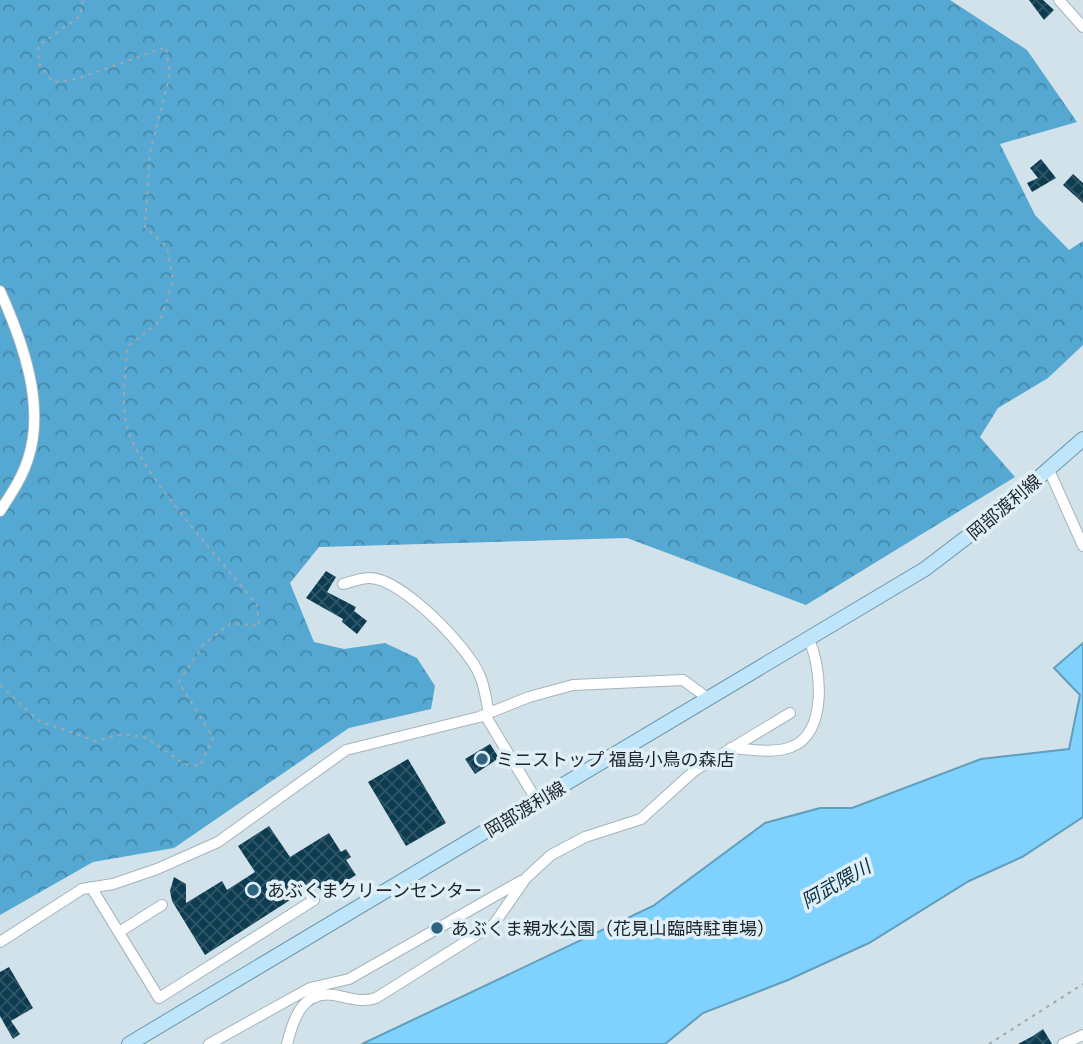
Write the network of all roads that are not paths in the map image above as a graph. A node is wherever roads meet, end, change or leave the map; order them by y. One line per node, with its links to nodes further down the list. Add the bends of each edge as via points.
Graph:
1 (1059, 0): 2 (street)
2 (1083, 27)
3 (0, 291): 6 (street, via 27,366 34,428 20,482)
4 (1083, 439): 5 (main road, 岡部渡利線)
5 (1049, 470): 7 (street); 9 (main road, 岡部渡利線, via 925,569)
6 (0, 511)
7 (1083, 547)
8 (343, 584): 12 (street, via 370,578 407,595 474,665)
9 (808, 638): 10 (main road, 岡部渡利線); 13 (street, via 816,656 818,699 816,722 808,735 789,748)
10 (709, 699): 12 (street, via 683,680 623,681 573,685); 14 (main road, 岡部渡利線)
11 (790, 713): 13 (street)
12 (487, 714): 14 (street); 16 (street, via 346,750 218,842 157,869)
13 (731, 748): 15 (street, via 673,786 641,819 563,848)
14 (537, 801): 22 (main road, 岡部渡利線)
15 (526, 878): 23 (street, via 349,979 310,988); 24 (street, via 494,924 376,998 359,1001 325,994 302,1006 293,1018)
16 (91, 887): 19 (street); 20 (street)
17 (309, 892): 19 (street, via 314,900 159,998)
18 (162, 905): 19 (street)
19 (119, 932)
20 (0, 942)
21 (1083, 1035): 25 (street)
22 (129, 1044)
23 (209, 1044)
24 (287, 1044)
25 (1063, 1044)

